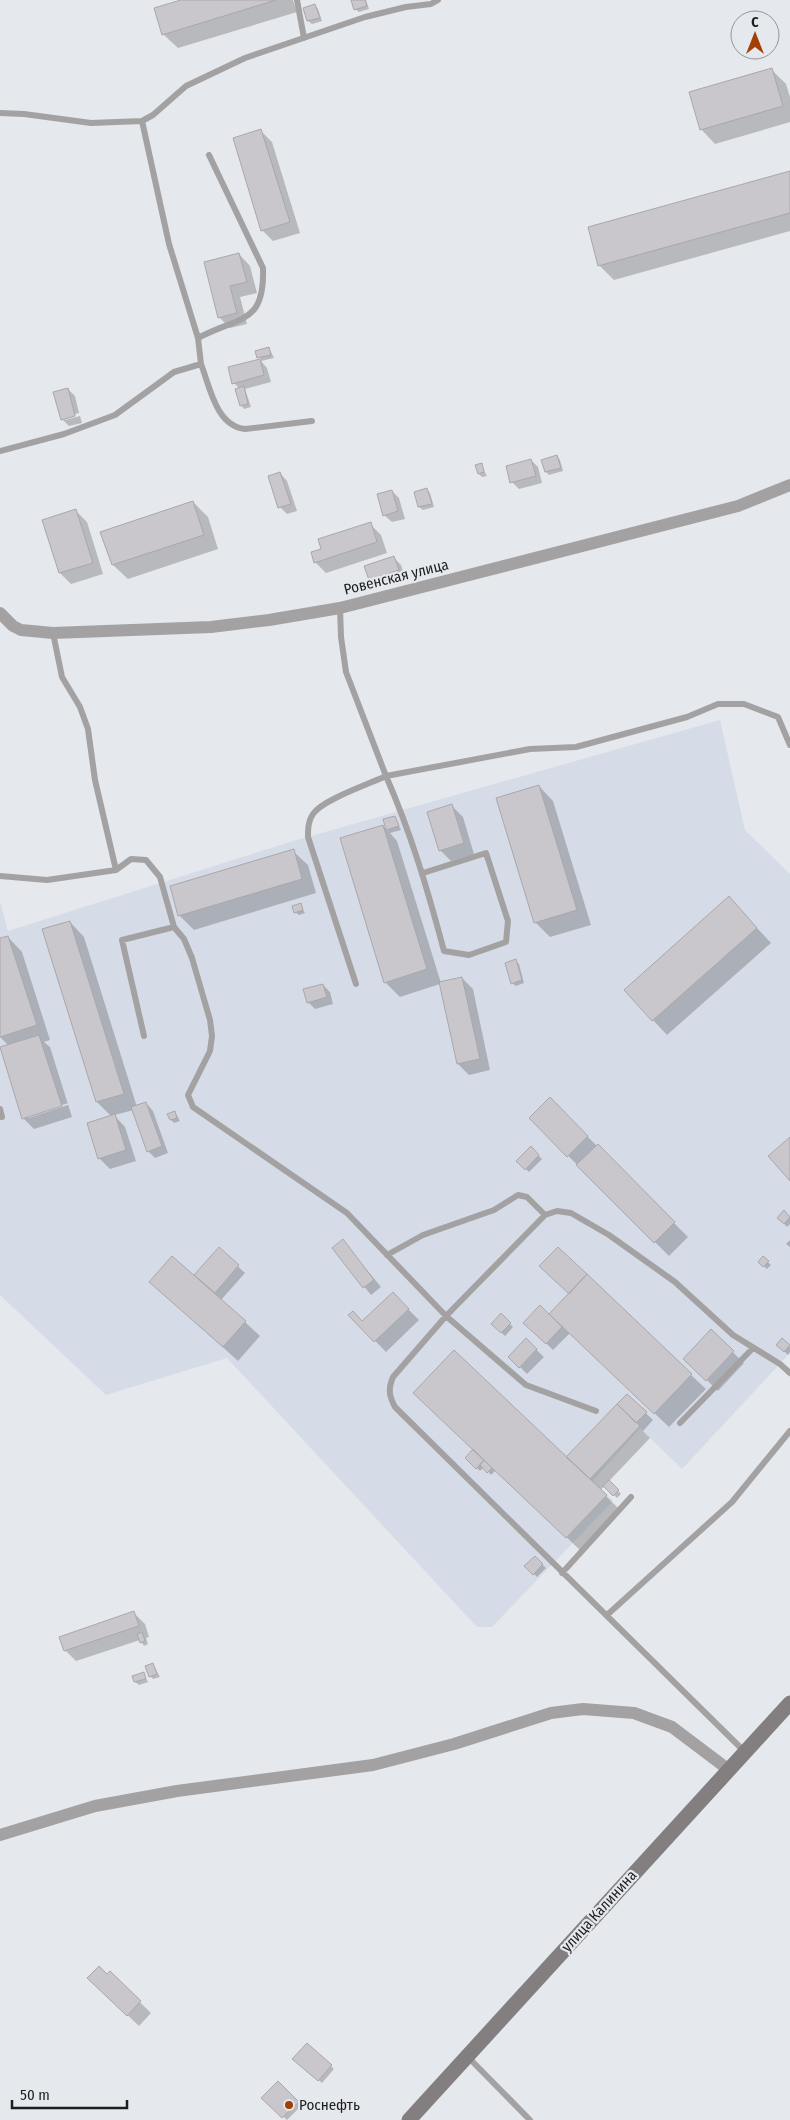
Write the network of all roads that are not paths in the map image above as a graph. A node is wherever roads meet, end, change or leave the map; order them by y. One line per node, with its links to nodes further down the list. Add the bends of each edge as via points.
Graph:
1 (297, 0): 3 (lane)
2 (438, 0): 3 (lane, via 365,17)
3 (304, 38): 5 (lane, via 245,58 186,86)
4 (0, 113): 5 (lane, via 91,123)
5 (142, 121): 7 (lane, via 169,244)
6 (209, 155): 7 (lane, via 263,268 264,287 258,306 246,317)
7 (198, 338): 8 (lane)
8 (201, 364): 9 (lane, via 221,415 235,428); 10 (lane, via 174,372 114,415 64,434)
9 (312, 421)
10 (0, 451)
11 (790, 485): 12 (street, Ровенская улица, via 738,506)
12 (340, 608): 16 (street, Ровенская улица, via 211,627); 18 (lane, via 346,672)
13 (0, 614): 14 (street)
14 (13, 626): 15 (street); 16 (street, Ровенская улица, via 32,632)
15 (0, 630)
16 (53, 633): 19 (lane, via 62,677 80,707 88,729 95,780)
17 (790, 745): 18 (lane, via 778,718 744,704 718,704 687,717 576,747 530,749)
18 (386, 776): 20 (lane); 23 (lane, via 322,805 308,825 308,837)
19 (116, 870): 21 (lane, via 47,880); 22 (lane, via 131,859 146,860 160,877)
20 (423, 873): 20 (lane, via 486,853 508,921 506,942 469,955 444,951)
21 (0, 876)
22 (174, 927): 24 (lane, via 122,940); 28 (lane, via 184,939 192,958 212,1036 210,1051 190,1088 189,1101 193,1107 331,1200)
23 (356, 984)
24 (144, 1036)
25 (0, 1109): 26 (lane)
26 (2, 1117)
27 (545, 1215): 28 (lane, via 526,1197 518,1195 494,1210 423,1235); 29 (lane); 30 (lane, via 557,1211 571,1213 609,1235 675,1282 733,1336)
28 (388, 1255): 29 (lane)
29 (446, 1316): 32 (lane, via 526,1385); 36 (lane, via 393,1377 390,1398)
30 (753, 1348): 31 (lane); 33 (lane)
31 (790, 1372)
32 (596, 1411)
33 (680, 1423)
34 (790, 1431): 37 (lane, via 732,1502)
35 (631, 1497): 36 (lane)
36 (562, 1573): 37 (lane)
37 (607, 1615): 39 (lane)
38 (790, 1703): 39 (main road, улица Калинина)
39 (745, 1752): 40 (main road, улица Калинина)
40 (729, 1770): 41 (street, via 672,1727 634,1713 583,1709 551,1713 454,1744 373,1765 177,1791 95,1806); 42 (main road, улица Калинина)
41 (0, 1835)
42 (467, 2056): 43 (main road, улица Калинина); 44 (lane)
43 (409, 2120)
44 (530, 2120)

